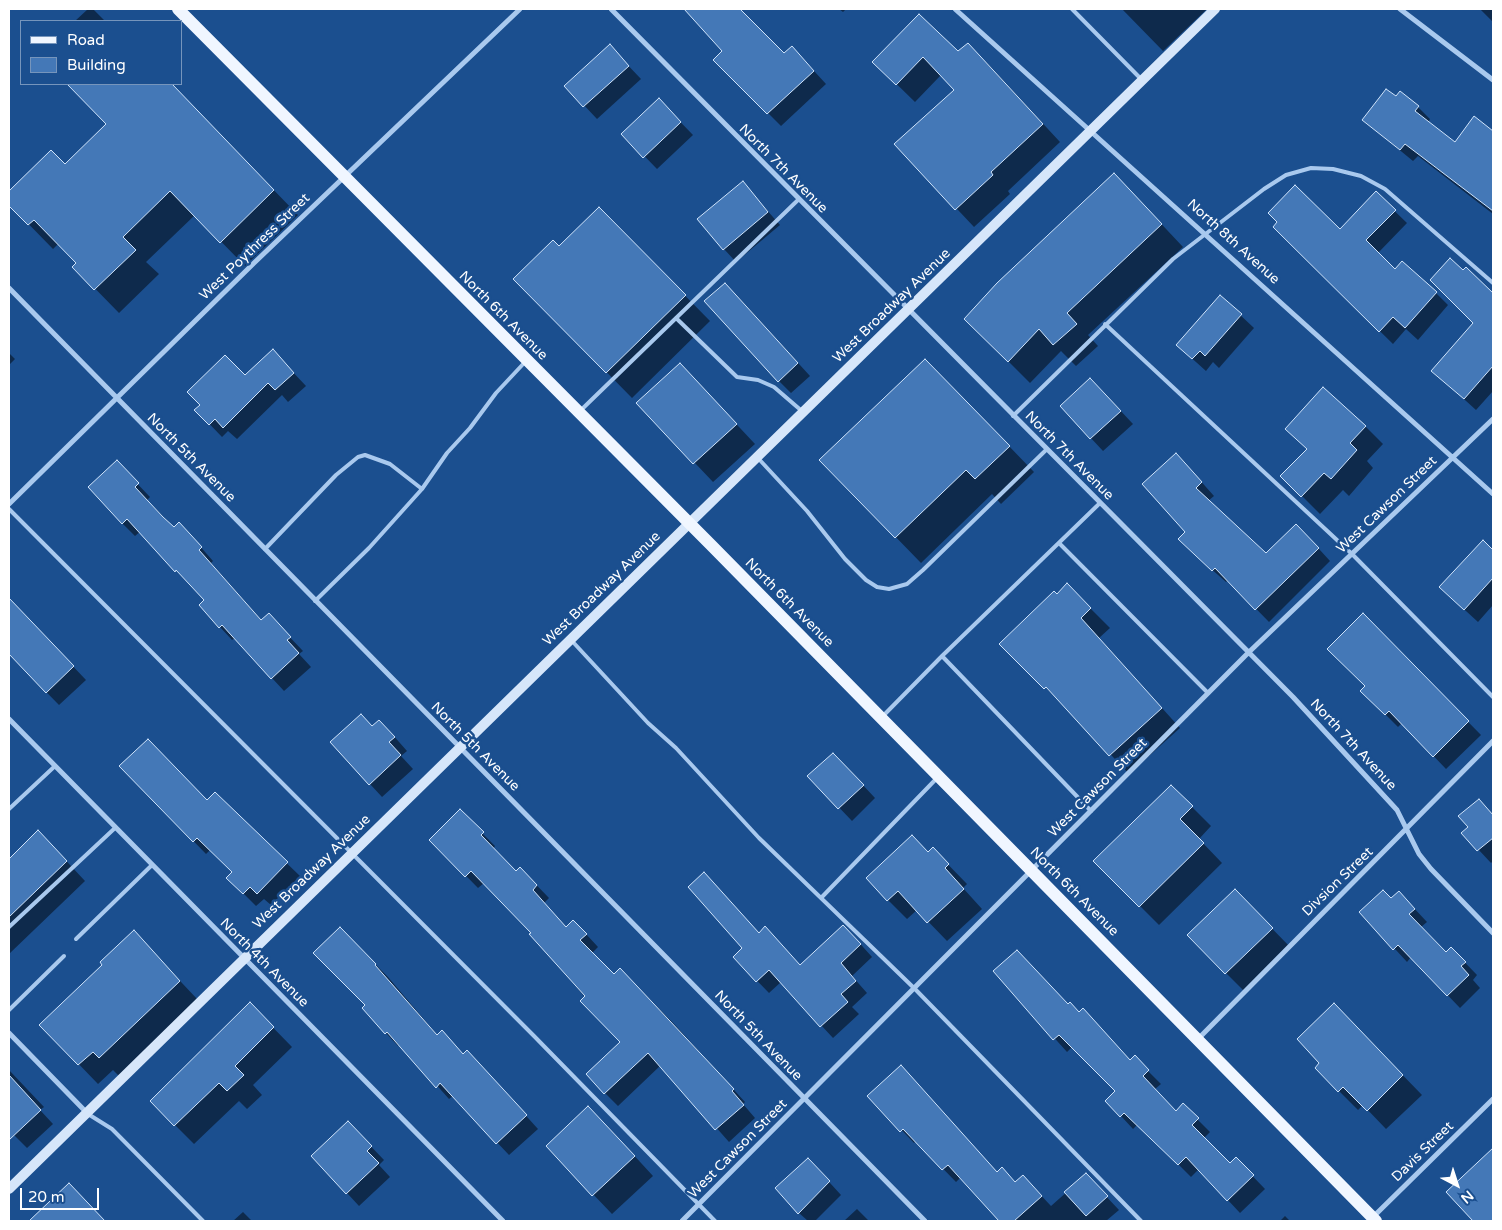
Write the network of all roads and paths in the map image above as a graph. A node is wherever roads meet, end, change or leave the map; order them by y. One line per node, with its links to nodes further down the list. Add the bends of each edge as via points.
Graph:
1 (178, 9): 11 (main road, North 6th Avenue)
2 (520, 9): 11 (street, West Poythress Street)
3 (610, 9): 12 (street, North 7th Avenue)
4 (956, 9): 10 (street, North 8th Avenue)
5 (1072, 9): 9 (lane)
6 (1215, 9): 9 (main road, West Broadway Avenue)
7 (1400, 9): 8 (street)
8 (1493, 80)
9 (1142, 81): 10 (main road, West Broadway Avenue)
10 (1091, 131): 13 (street, North 8th Avenue); 16 (main road, West Broadway Avenue)
11 (344, 177): 19 (main road, North 6th Avenue); 20 (street, West Poythress Street)
12 (798, 200): 16 (street, North 7th Avenue); 17 (lane)
13 (1206, 233): 14 (lane, via 1286,175 1311,168 1333,169 1360,176 1385,189); 18 (lane, via 1173,259); 27 (street, North 8th Avenue)
14 (1493, 283)
15 (9, 288): 20 (street, North 5th Avenue)
16 (908, 309): 22 (main road, West Broadway Avenue); 23 (street, North 7th Avenue)
17 (676, 318): 21 (lane); 22 (lane, via 737,377 758,380 774,387)
18 (1105, 324): 23 (lane); 36 (lane)
19 (526, 360): 21 (main road, North 6th Avenue); 28 (lane, via 447,452)
20 (116, 398): 31 (street, West Poythress Street); 35 (street, North 5th Avenue)
21 (578, 412): 33 (main road, North 6th Avenue)
22 (803, 412): 26 (main road, West Broadway Avenue)
23 (1013, 416): 25 (street, North 7th Avenue)
24 (1493, 419): 27 (street, West Cawson Street)
25 (1046, 450): 26 (lane, via 923,570 907,584 889,589 877,587 866,580 845,559 807,511); 30 (street, North 7th Avenue)
26 (757, 457): 33 (main road, West Broadway Avenue)
27 (1453, 457): 29 (street, North 8th Avenue); 36 (street, West Cawson Street)
28 (422, 489): 35 (lane, via 390,464 365,455 358,457 336,475); 37 (lane)
29 (1493, 494)
30 (1100, 503): 34 (lane); 39 (street, North 7th Avenue)
31 (9, 504)
32 (9, 509): 53 (lane)
33 (690, 524): 38 (main road, West Broadway Avenue); 43 (main road, North 6th Avenue)
34 (1059, 543): 40 (lane); 41 (lane)
35 (265, 549): 37 (street, North 5th Avenue)
36 (1352, 554): 39 (street, West Cawson Street); 42 (lane)
37 (316, 601): 46 (street, North 5th Avenue)
38 (570, 639): 46 (main road, West Broadway Avenue); 56 (lane, via 648,724 676,748 759,838)
39 (1248, 653): 41 (street, West Cawson Street); 52 (street, North 7th Avenue, via 1397,810)
40 (942, 656): 43 (lane); 50 (lane)
41 (1208, 693): 50 (street, West Cawson Street)
42 (1493, 697)
43 (881, 718): 48 (main road, North 6th Avenue)
44 (9, 720): 47 (street, North 4th Avenue)
45 (1493, 741): 52 (street, Divsion Street)
46 (460, 747): 53 (main road, West Broadway Avenue); 66 (street, North 5th Avenue)
47 (55, 766): 49 (lane); 51 (street, North 4th Avenue)
48 (939, 776): 55 (main road, North 6th Avenue); 56 (lane)
49 (9, 809)
50 (1091, 811): 55 (street, West Cawson Street)
51 (115, 828): 54 (street, North 4th Avenue); 57 (lane)
52 (1408, 829): 58 (street, North 7th Avenue, via 1430,869); 65 (street, Divsion Street)
53 (351, 854): 61 (main road, West Broadway Avenue); 70 (lane)
54 (152, 865): 59 (lane); 61 (street, North 4th Avenue)
55 (1032, 871): 62 (street, West Cawson Street); 65 (main road, North 6th Avenue)
56 (821, 898): 62 (lane)
57 (9, 927)
58 (1493, 933)
59 (76, 939)
60 (64, 956): 63 (lane)
61 (243, 959): 68 (main road, West Broadway Avenue); 73 (street, North 4th Avenue)
62 (915, 990): 66 (street, West Cawson Street); 77 (lane)
63 (9, 1010)
64 (9, 1032): 68 (street)
65 (1198, 1039): 71 (main road, North 6th Avenue)
66 (804, 1099): 70 (street, West Cawson Street); 76 (street, North 5th Avenue)
67 (1493, 1099): 71 (street, Davis Street)
68 (87, 1112): 69 (main road, West Broadway Avenue); 72 (lane, via 112,1129)
69 (9, 1189)
70 (698, 1205): 74 (street, West Cawson Street); 75 (lane)
71 (1373, 1220)
72 (203, 1221)
73 (503, 1221)
74 (682, 1221)
75 (715, 1221)
76 (925, 1221)
77 (1140, 1221)

